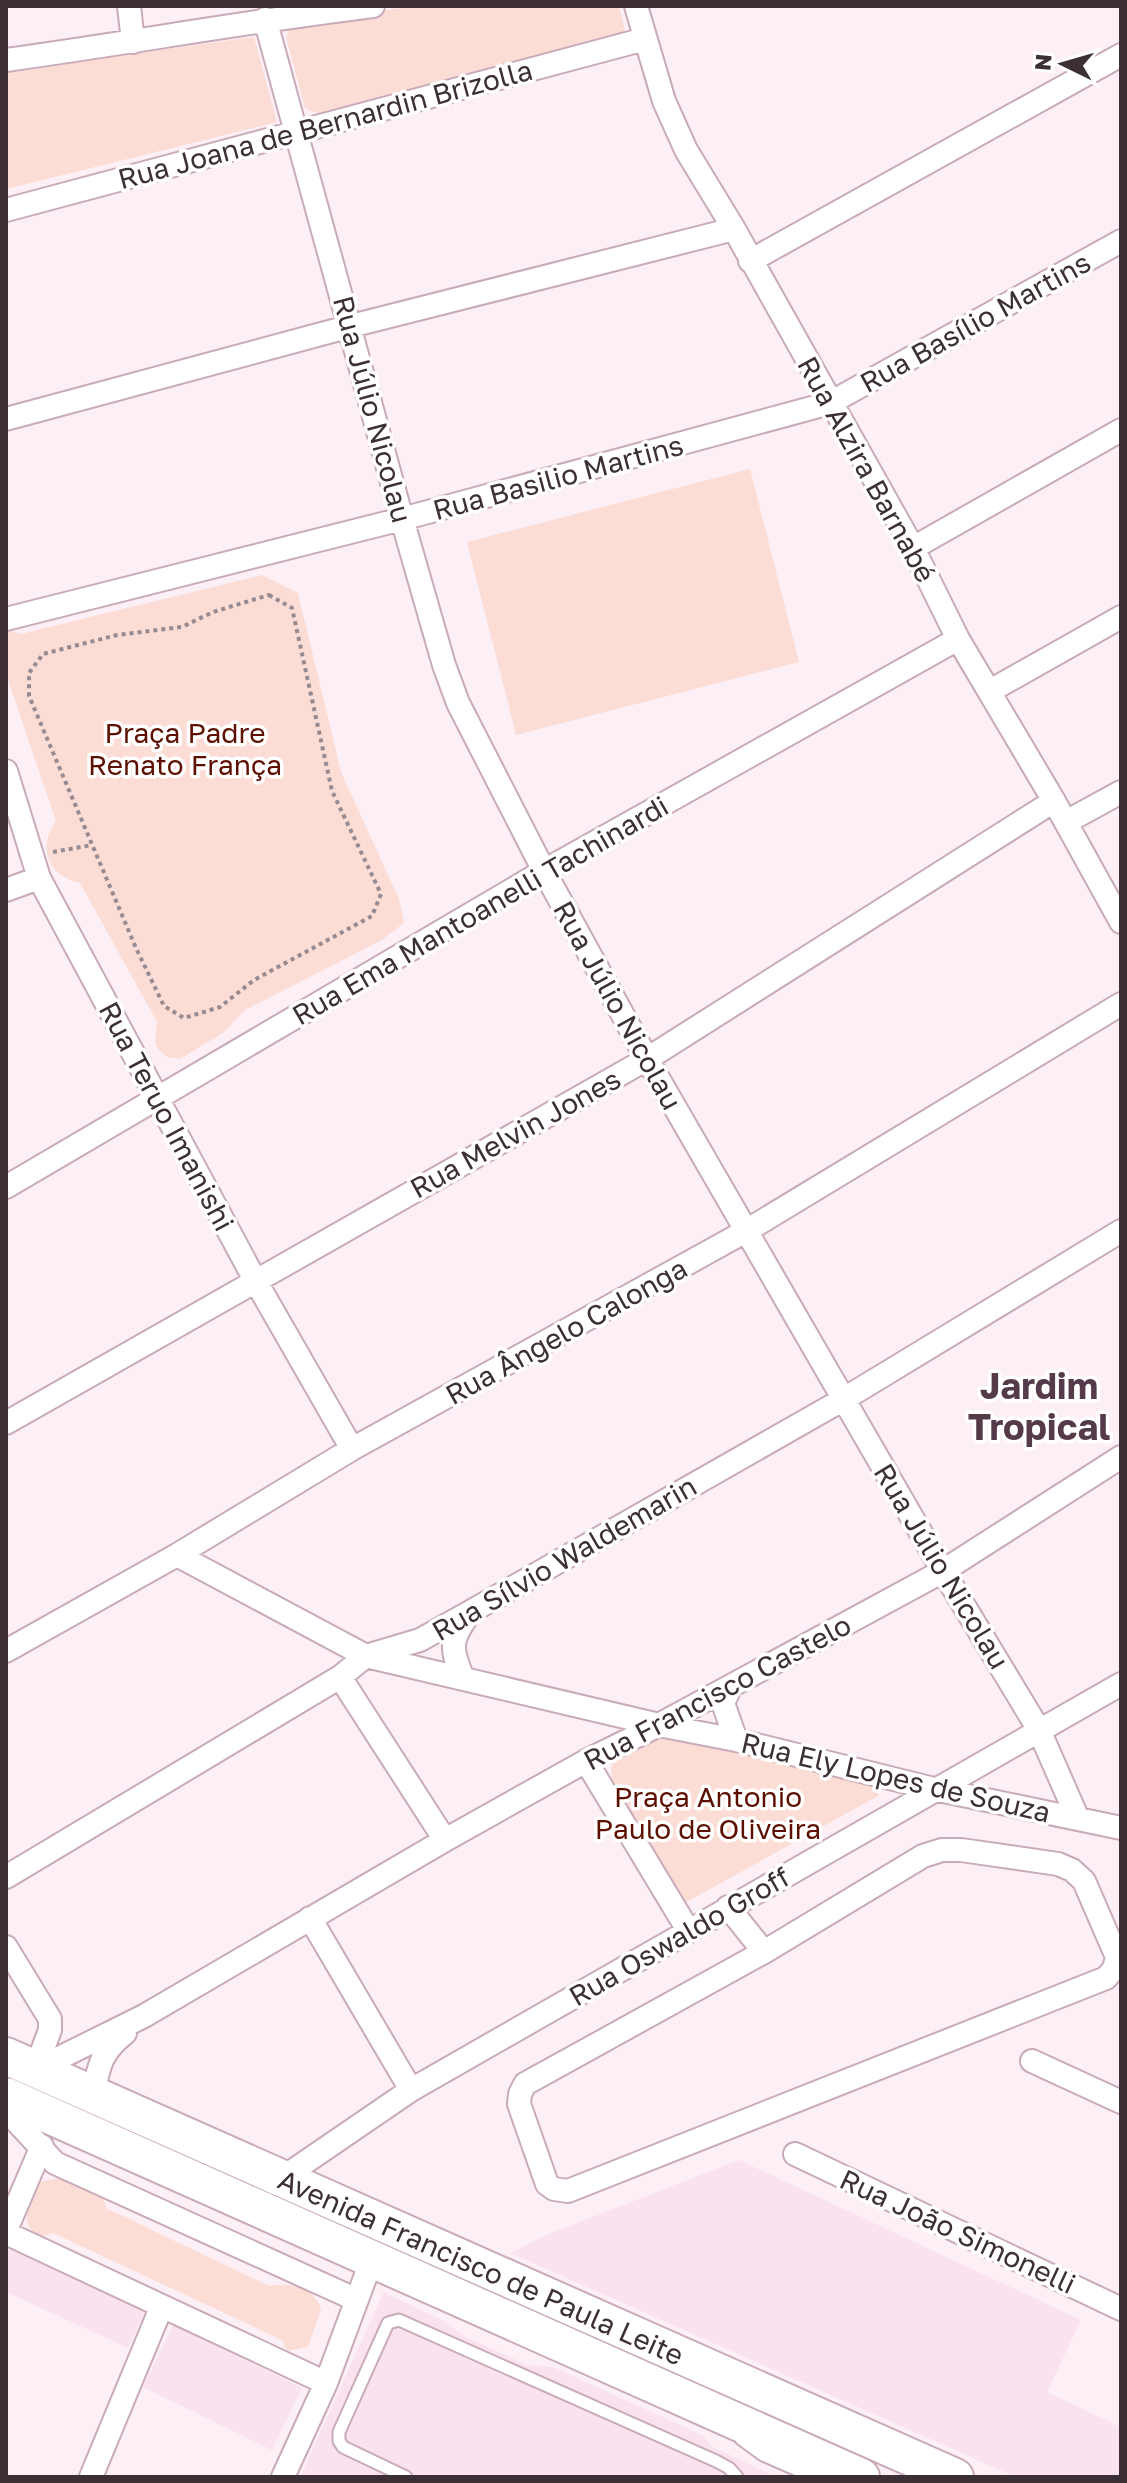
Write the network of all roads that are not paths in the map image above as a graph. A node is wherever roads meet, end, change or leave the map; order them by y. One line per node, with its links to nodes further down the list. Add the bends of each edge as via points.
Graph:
1 (129, 6): 6 (street)
2 (373, 6): 4 (street)
3 (636, 6): 5 (street, Rua Alzira Barnabé)
4 (265, 19): 6 (street); 9 (street, Rua Júlio Nicolau)
5 (645, 39): 9 (street, Rua Joana de Bernardin Brizolla); 11 (street, Rua Alzira Barnabé, via 686,150)
6 (133, 42): 8 (street)
7 (1121, 55): 13 (street)
8 (6, 60)
9 (295, 132): 10 (street, Rua Joana de Bernardin Brizolla); 14 (street, Rua Júlio Nicolau)
10 (6, 210)
11 (734, 229): 13 (street, Rua Alzira Barnabé); 14 (street)
12 (1121, 241): 15 (street, Rua Basílio Martins)
13 (750, 261): 15 (street, Rua Alzira Barnabé)
14 (351, 326): 16 (street); 18 (street, Rua Júlio Nicolau)
15 (830, 403): 18 (street, Rua Basilio Martins); 19 (street, Rua Alzira Barnabé)
16 (6, 419)
17 (1121, 430): 19 (street)
18 (402, 519): 21 (street, Rua Basilio Martins); 28 (street, Rua Júlio Nicolau, via 458,703)
19 (913, 548): 22 (street, Rua Alzira Barnabé)
20 (1121, 617): 23 (street)
21 (6, 619)
22 (958, 639): 23 (street, Rua Alzira Barnabé); 28 (street, Rua Ema Mantoanelli Tachinardi)
23 (990, 691): 26 (street, Rua Alzira Barnabé)
24 (6, 771): 29 (street, Rua Teruo Imanishi)
25 (1121, 792): 27 (street)
26 (1054, 801): 27 (street, Rua Alzira Barnabé); 33 (street, Rua Melvin Jones)
27 (1066, 822): 31 (street, Rua Alzira Barnabé)
28 (544, 871): 33 (street, Rua Júlio Nicolau); 34 (street, Rua Ema Mantoanelli Tachinardi)
29 (39, 878): 30 (street); 34 (street, Rua Teruo Imanishi)
30 (6, 890)
31 (1121, 922)
32 (1121, 1004): 36 (street, Rua Ângelo Calonga)
33 (647, 1059): 36 (street, Rua Júlio Nicolau); 38 (street, Rua Melvin Jones)
34 (157, 1098): 35 (street, Rua Ema Mantoanelli Tachinardi); 38 (street, Rua Teruo Imanishi)
35 (6, 1187)
36 (746, 1231): 39 (street, Rua Júlio Nicolau); 41 (street, Rua Ângelo Calonga)
37 (1121, 1231): 39 (street, Rua Sílvio Waldemarin)
38 (255, 1280): 40 (street, Rua Melvin Jones); 41 (street, Rua Teruo Imanishi)
39 (844, 1399): 44 (street, Rua Júlio Nicolau); 45 (street, Rua Sílvio Waldemarin)
40 (6, 1423)
41 (352, 1449): 43 (street, Rua Ângelo Calonga)
42 (1121, 1457): 44 (street, Rua Francisco Castelo)
43 (177, 1555): 46 (street, Rua Ângelo Calonga); 47 (street, Rua Ely Lopes de Souza)
44 (943, 1571): 51 (street, Rua Francisco Castelo); 53 (street, Rua Júlio Nicolau)
45 (470, 1612): 47 (street, Rua Sílvio Waldemarin, via 420,1640); 49 (street, via 454,1635 454,1656)
46 (6, 1651)
47 (366, 1656): 48 (street, Rua Sílvio Waldemarin); 49 (street, Rua Ely Lopes de Souza)
48 (340, 1677): 59 (street); 60 (street, Rua Sílvio Waldemarin)
49 (463, 1678): 52 (street, Rua Ely Lopes de Souza)
50 (1121, 1684): 53 (street, Rua Oswaldo Groff)
51 (731, 1686): 52 (street, Rua Francisco Castelo); 54 (street, via 723,1703)
52 (659, 1725): 54 (street, Rua Ely Lopes de Souza); 55 (street, Rua Francisco Castelo)
53 (1039, 1730): 56 (street, Rua Oswaldo Groff); 57 (street, Rua Júlio Nicolau)
54 (736, 1740): 56 (street, Rua Ely Lopes de Souza)
55 (586, 1761): 59 (street, Rua Francisco Castelo); 63 (street)
56 (934, 1789): 57 (street, Rua Ely Lopes de Souza); 61 (street, Rua Oswaldo Groff)
57 (1078, 1819): 58 (street, Rua Ely Lopes de Souza)
58 (1121, 1828)
59 (445, 1840): 62 (street, Rua Francisco Castelo)
60 (6, 1877)
61 (728, 1907): 63 (street, Rua Oswaldo Groff); 65 (street)
62 (310, 1918): 66 (street, Rua Francisco Castelo); 69 (street)
63 (688, 1930): 69 (street, Rua Oswaldo Groff)
64 (6, 1947): 68 (street, via 50,2019 50,2030)
65 (764, 1952): 65 (street, via 525,2084 519,2104 547,2184 568,2191 1106,1978 1117,1957 1084,1881 1072,1870 961,1850 923,1856)
66 (144, 2016): 68 (street, Rua Francisco Castelo); 70 (street, Rua Francisco Castelo, via 107,2047)
67 (1032, 2061): 72 (street)
68 (21, 2063): 70 (main road, Avenida Francisco de Paula Leite)
69 (411, 2090): 76 (street, Rua Oswaldo Groff)
70 (93, 2094): 76 (main road, Avenida Francisco de Paula Leite)
71 (6, 2096): 78 (main road, Avenida Francisco de Paula Leite)
72 (1121, 2102)
73 (6, 2110): 74 (street)
74 (42, 2146): 77 (street); 81 (street, via 55,2163)
75 (795, 2154): 83 (street, Rua João Simonelli)
76 (282, 2179): 78 (street, Rua Oswaldo Groff); 86 (main road, Avenida Francisco de Paula Leite)
77 (14, 2188): 79 (street)
78 (245, 2201): 80 (main road, Avenida Francisco de Paula Leite)
79 (6, 2232): 82 (street)
80 (372, 2259): 81 (street); 85 (main road, Avenida Francisco de Paula Leite)
81 (357, 2300): 84 (street)
82 (161, 2308): 84 (street); 88 (street)
83 (1121, 2309)
84 (326, 2383): 89 (street)
85 (736, 2423): 87 (main road, Avenida Francisco de Paula Leite); 92 (lane, via 749,2446)
86 (865, 2437): 87 (main road); 93 (main road, Avenida Francisco de Paula Leite)
87 (855, 2474)
88 (91, 2477)
89 (283, 2477)
90 (406, 2477): 91 (lane, via 339,2441 393,2320 716,2461)
91 (737, 2477)
92 (813, 2477)
93 (955, 2477)

